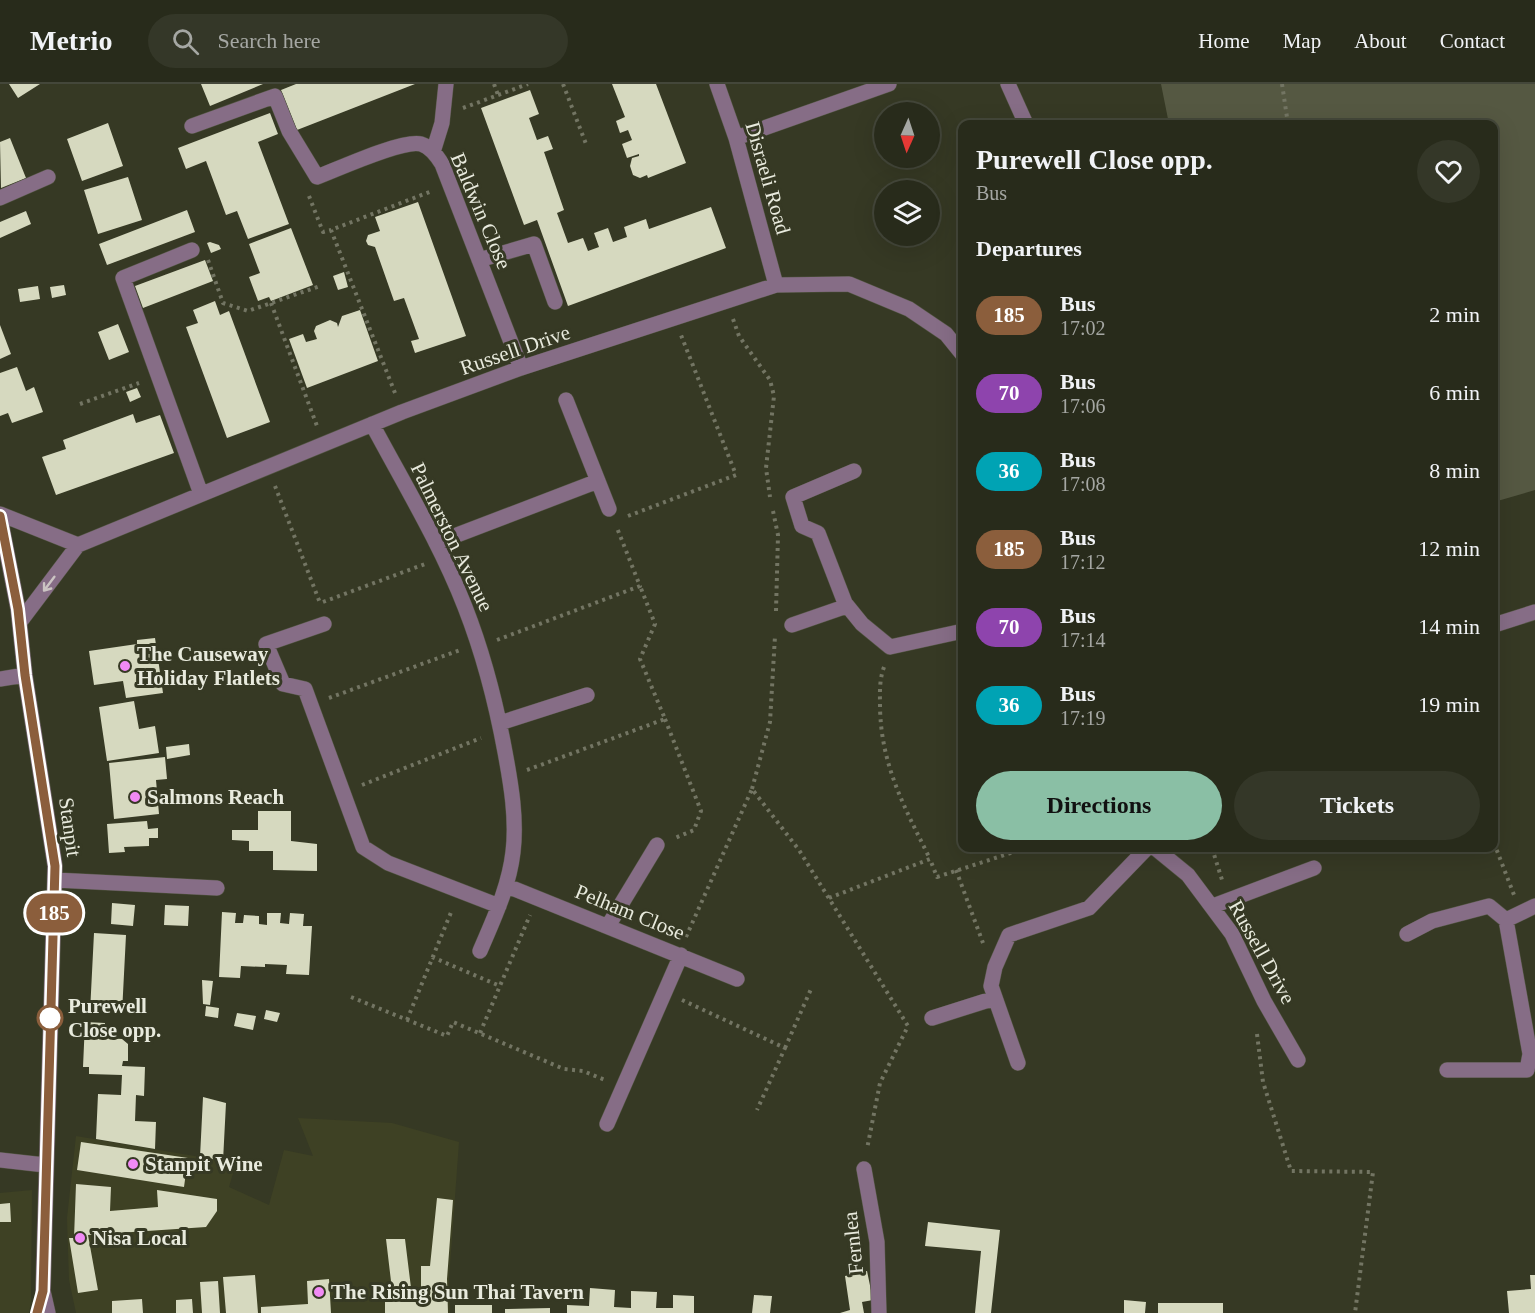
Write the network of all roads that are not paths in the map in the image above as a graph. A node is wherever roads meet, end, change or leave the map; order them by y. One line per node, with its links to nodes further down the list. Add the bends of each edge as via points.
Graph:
1 (446, 84): 8 (street)
2 (717, 84): 7 (street, Disraeli Road)
3 (889, 84): 7 (street)
4 (1008, 84): 5 (street)
5 (1024, 120)
6 (192, 126): 8 (street, Baldwin Close, via 275,96 289,131 317,177 401,145 421,144)
7 (736, 138): 13 (street, Disraeli Road)
8 (433, 152): 12 (street, Baldwin Close, via 442,164)
9 (48, 177): 10 (street)
10 (0, 198)
11 (192, 250): 21 (street, via 123,278)
12 (479, 260): 14 (street, via 534,244); 16 (street, Baldwin Close)
13 (776, 285): 15 (street, Russell Drive, via 849,284 909,309 946,334); 16 (street, Russell Drive)
14 (555, 302)
15 (958, 349)
16 (521, 368): 18 (street, Russell Drive)
17 (566, 400): 20 (street)
18 (372, 424): 21 (street, Russell Drive); 24 (street, Palmerston Avenue)
19 (854, 471): 26 (street, via 793,497 802,526 818,533)
20 (598, 481): 23 (street); 24 (street)
21 (201, 494): 25 (street, Russell Drive)
22 (0, 515): 25 (street); 28 (street, Stanpit)
23 (612, 515)
24 (436, 543): 36 (street, Palmerston Avenue, via 478,645)
25 (78, 545): 28 (street, one-way to 28)
26 (847, 606): 30 (street); 32 (street, via 890,647)
27 (1535, 612): 31 (street)
28 (20, 622): 33 (street, Stanpit)
29 (324, 624): 44 (street, via 266,644 283,684 305,689 363,847 388,863)
30 (792, 624)
31 (1498, 624)
32 (958, 632)
33 (25, 675): 34 (street); 41 (street, Stanpit)
34 (0, 679)
35 (587, 695): 36 (street)
36 (500, 726): 42 (street, Palmerston Avenue, via 514,833)
37 (657, 845): 48 (street)
38 (1143, 852): 53 (street, via 1089,908 1009,935 991,986)
39 (1160, 852): 45 (street, Russell Drive, via 1188,875)
40 (1314, 868): 45 (street)
41 (55, 880): 43 (street); 60 (street, Stanpit)
42 (507, 886): 44 (street, Palmerston Avenue); 48 (street, Pelham Close)
43 (217, 888)
44 (499, 906): 50 (street, Palmerston Avenue)
45 (1213, 906): 55 (street, Russell Drive, via 1232,934)
46 (1528, 910): 47 (street)
47 (1506, 920): 49 (street, via 1489,906 1432,921); 57 (street, via 1530,1054 1527,1070)
48 (608, 926): 51 (street, Pelham Close)
49 (1407, 934)
50 (480, 951)
51 (680, 955): 52 (street, Pelham Close); 58 (street)
52 (737, 979)
53 (995, 998): 54 (street); 56 (street)
54 (932, 1018)
55 (1298, 1060)
56 (1018, 1063)
57 (1447, 1070)
58 (607, 1124)
59 (0, 1160): 60 (street)
60 (45, 1165): 62 (street, Stanpit)
61 (864, 1169): 65 (street, Fernlea, via 877,1242)
62 (43, 1291): 63 (street, Stanpit); 64 (street, Stanpit)
63 (37, 1313)
64 (48, 1313)
65 (879, 1313)

